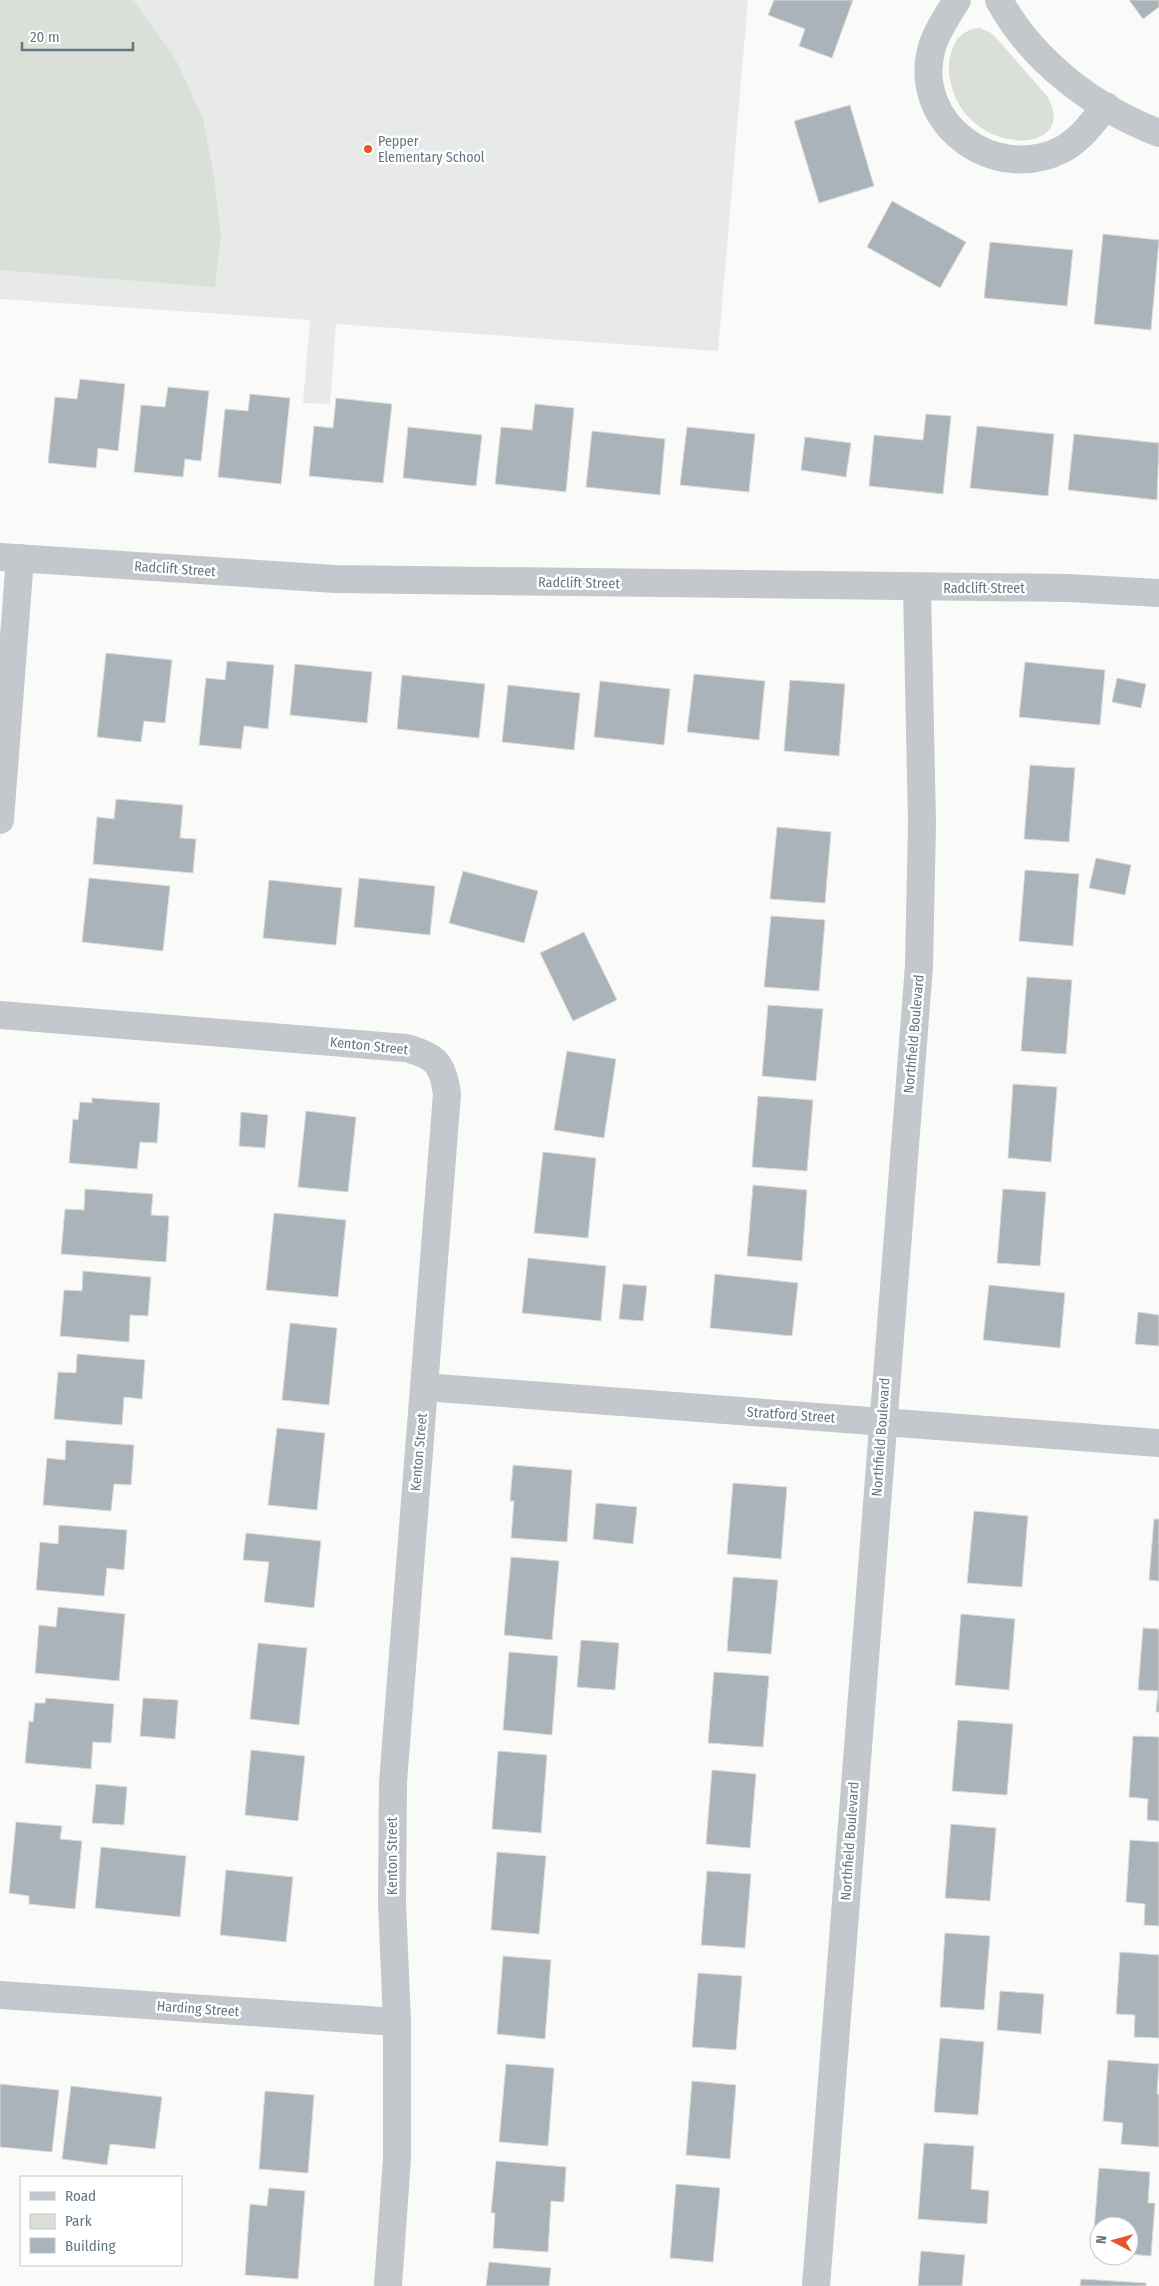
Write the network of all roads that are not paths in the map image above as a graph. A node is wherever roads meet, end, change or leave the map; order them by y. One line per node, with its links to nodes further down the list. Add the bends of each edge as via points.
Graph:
1 (957, 0): 3 (street, via 940,27 928,68 937,108 948,126 963,140 1000,158 1021,160 1040,157 1063,149 1088,129)
2 (999, 0): 3 (street, via 1012,23 1049,64)
3 (1106, 106): 4 (street)
4 (1159, 132)
5 (10, 558): 6 (street, Radclift Street, via 335,580); 8 (street)
6 (917, 588): 7 (street, Radclift Street, via 1068,588); 11 (street, Northfield Boulevard, via 922,895)
7 (1159, 593)
8 (0, 820)
9 (0, 1014): 10 (street, Kenton Street, via 406,1048 423,1052 438,1062 447,1094)
10 (424, 1387): 11 (street, Stratford Street); 14 (street, Kenton Street, via 393,1782 392,1902)
11 (882, 1422): 12 (street, Stratford Street); 16 (street, Northfield Boulevard)
12 (1159, 1443)
13 (0, 1995): 14 (street, Harding Street)
14 (397, 2022): 15 (street, Kenton Street, via 397,2158)
15 (388, 2286)
16 (816, 2286)

